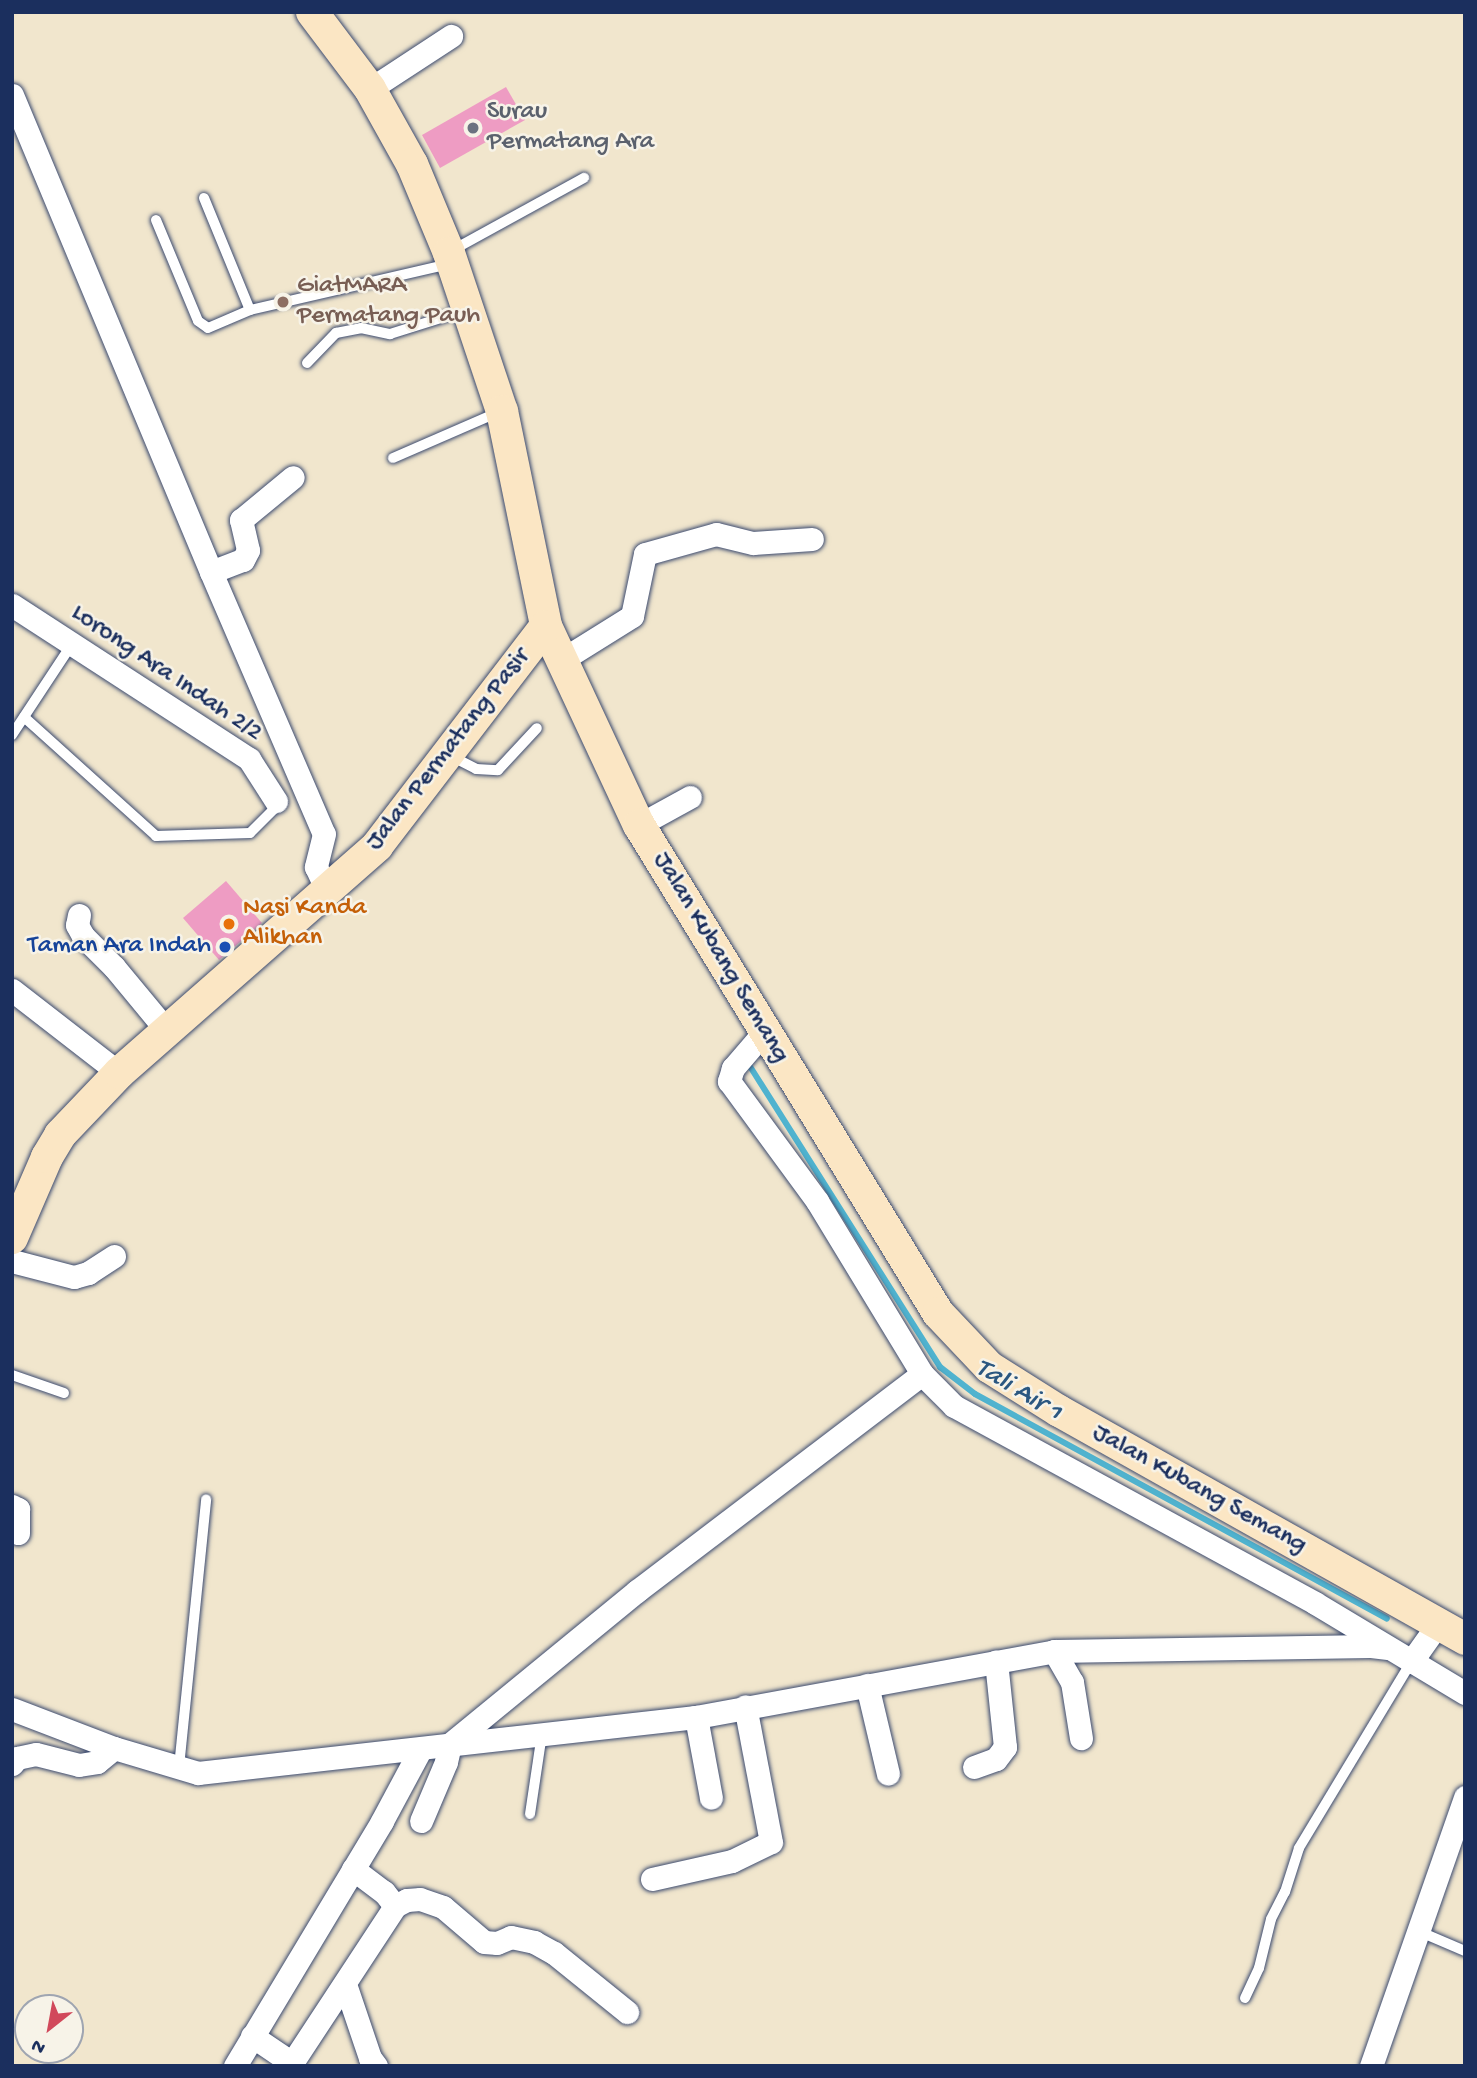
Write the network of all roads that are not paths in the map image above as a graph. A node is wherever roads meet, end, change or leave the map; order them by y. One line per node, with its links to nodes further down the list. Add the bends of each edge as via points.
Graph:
1 (312, 12): 3 (main road, Jalan Kubang Semang)
2 (451, 36): 3 (street)
3 (370, 89): 8 (main road, Jalan Kubang Semang, via 412,164)
4 (12, 95): 16 (street)
5 (584, 178): 8 (lane)
6 (204, 198): 10 (lane)
7 (156, 220): 10 (lane, via 198,321 208,328)
8 (451, 258): 9 (main road, Jalan Kubang Semang); 10 (lane)
9 (469, 309): 11 (lane, via 390,334 360,328 336,334); 12 (main road, Jalan Kubang Semang)
10 (250, 310)
11 (307, 363)
12 (502, 411): 13 (lane); 18 (main road, Jalan Kubang Semang)
13 (393, 458)
14 (293, 477): 16 (street, via 241,520 248,550 243,560)
15 (813, 540): 20 (street, via 753,543 716,534 645,554 632,616)
16 (211, 572): 28 (street, via 324,834 316,867)
17 (12, 605): 19 (street, Lorong Ara Indah 2/2)
18 (546, 626): 20 (main road, Jalan Kubang Semang); 24 (main road, Jalan Permatang Pasir)
19 (72, 644): 21 (lane); 26 (street, Lorong Ara Indah 2/2, via 249,759)
20 (560, 661): 27 (main road, Jalan Kubang Semang)
21 (24, 717): 23 (lane); 26 (lane, via 156,836 250,833)
22 (537, 728): 24 (lane, via 498,770 476,769)
23 (12, 735)
24 (449, 755): 28 (main road, Jalan Permatang Pasir, via 377,846)
25 (690, 797): 27 (street)
26 (276, 801)
27 (639, 825): 32 (main road, Jalan Kubang Semang)
28 (327, 891): 31 (main road, Jalan Permatang Pasir)
29 (79, 915): 31 (street, via 77,925 83,936)
30 (12, 990): 33 (street)
31 (167, 1031): 33 (main road, Jalan Permatang Pasir)
32 (764, 1032): 37 (street, via 733,1068 729,1081 817,1200); 43 (main road, Jalan Kubang Semang, via 938,1313 989,1367)
33 (119, 1073): 34 (main road, Jalan Permatang Pasir, via 60,1135)
34 (12, 1238)
35 (114, 1255): 36 (street, via 74,1277)
36 (12, 1261)
37 (922, 1374): 45 (street, via 954,1406 1315,1603); 56 (street, via 637,1591)
38 (12, 1375): 39 (lane)
39 (64, 1393)
40 (206, 1499): 60 (lane)
41 (12, 1506): 42 (street, via 18,1509)
42 (18, 1533)
43 (1437, 1624): 44 (main road, Jalan Kubang Semang); 48 (street)
44 (1465, 1639)
45 (1388, 1648): 46 (street); 48 (street)
46 (1054, 1651): 47 (street); 55 (street, via 1072,1682)
47 (996, 1661): 49 (street); 61 (street, via 1005,1747 996,1759)
48 (1411, 1662): 50 (street); 73 (lane, via 1298,1849)
49 (867, 1685): 51 (street); 62 (street)
50 (1465, 1693)
51 (745, 1706): 53 (street); 68 (street, via 771,1842 732,1861)
52 (12, 1709): 57 (street)
53 (696, 1717): 54 (street); 64 (street)
54 (542, 1734): 56 (street); 65 (lane)
55 (1081, 1738)
56 (450, 1744): 58 (street); 66 (street)
57 (114, 1748): 59 (street, via 97,1762 79,1765 36,1754 17,1758); 60 (street)
58 (420, 1750): 60 (street, via 198,1773); 67 (street)
59 (12, 1764)
60 (179, 1767)
61 (974, 1768)
62 (888, 1774)
63 (1465, 1797): 70 (street)
64 (711, 1798)
65 (530, 1814)
66 (421, 1821)
67 (354, 1869): 69 (street); 75 (street)
68 (652, 1878)
69 (395, 1906): 72 (street); 74 (street, via 420,1899 443,1907 484,1942 511,1937 534,1942)
70 (1416, 1930): 71 (lane); 79 (street)
71 (1465, 1951)
72 (345, 1984): 76 (street); 78 (street)
73 (1245, 1998)
74 (627, 2012)
75 (252, 2036): 76 (street); 77 (street)
76 (291, 2064)
77 (235, 2066)
78 (376, 2066)
79 (1371, 2066)

